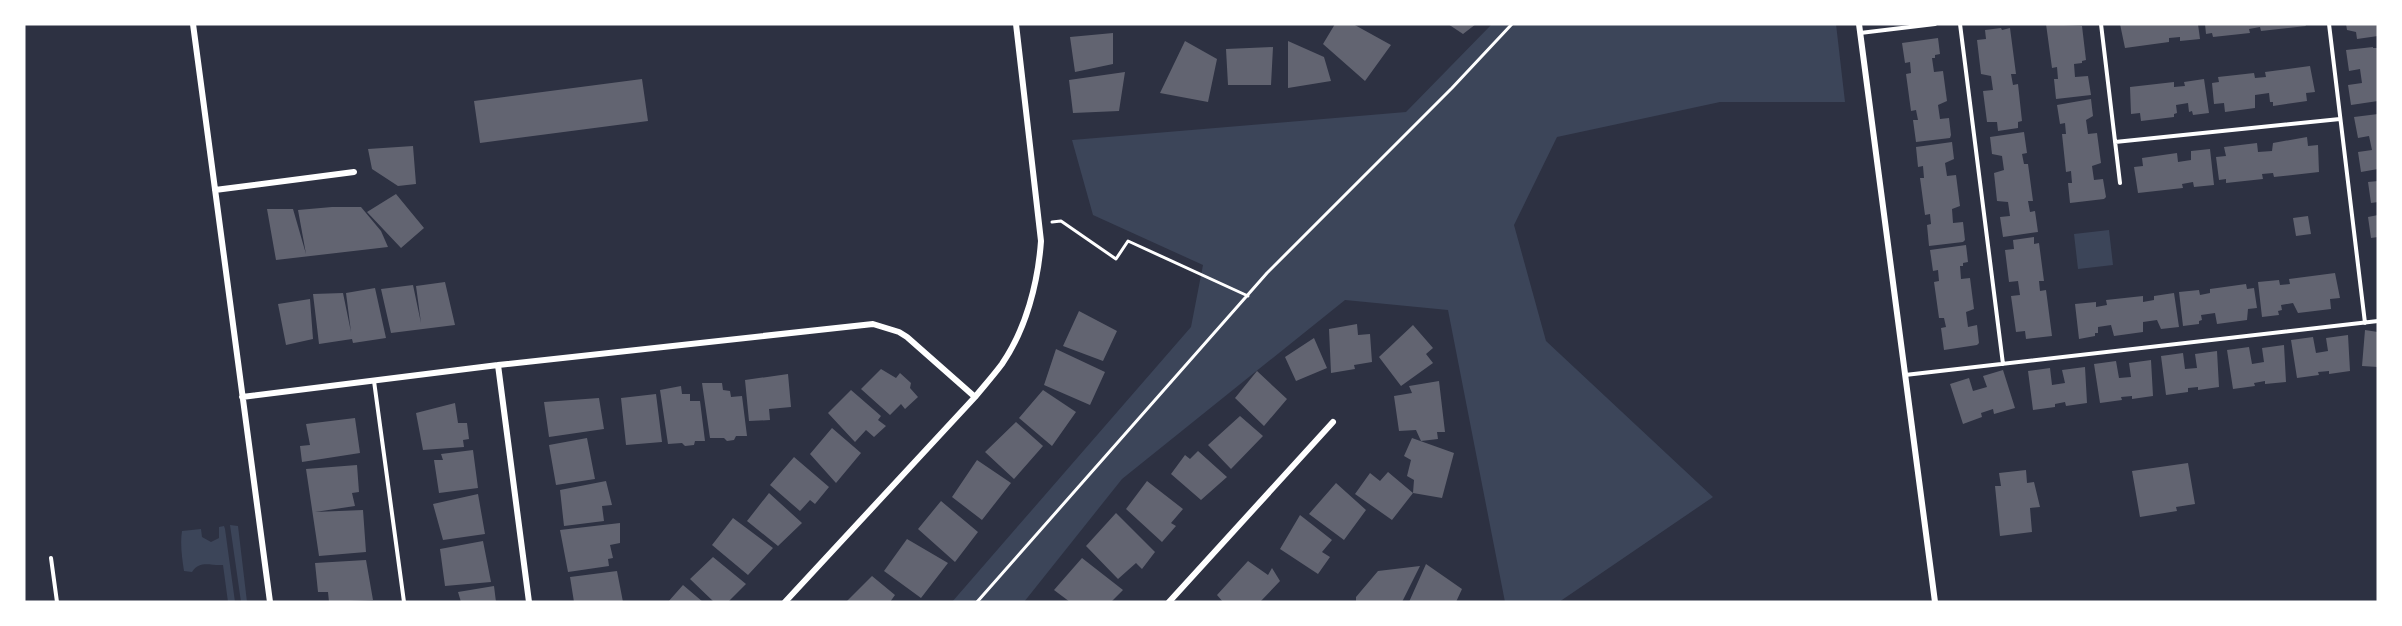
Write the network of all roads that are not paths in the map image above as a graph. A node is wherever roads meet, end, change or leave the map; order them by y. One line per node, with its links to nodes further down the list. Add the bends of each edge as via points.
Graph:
1 (193, 24): 13 (street)
2 (1016, 24): 21 (street, via 1040,223 1039,268 1018,334 1002,363)
3 (1859, 24): 8 (street)
4 (1935, 24): 8 (lane)
5 (1960, 24): 16 (lane)
6 (2101, 24): 10 (lane)
7 (2329, 24): 9 (lane)
8 (1860, 33): 18 (street)
9 (2340, 119): 10 (lane); 15 (lane)
10 (2115, 142): 12 (lane)
11 (354, 172): 13 (street)
12 (2120, 183)
13 (215, 190): 20 (street)
14 (2378, 321): 15 (lane)
15 (2365, 323): 16 (lane)
16 (2003, 364): 18 (lane)
17 (498, 365): 19 (street); 21 (street, via 873,324 907,337); 27 (street)
18 (1905, 375): 30 (street)
19 (374, 381): 20 (street); 26 (lane)
20 (242, 397): 25 (street)
21 (975, 397): 28 (street)
22 (1333, 422): 29 (street)
23 (51, 558): 24 (lane)
24 (57, 602)
25 (270, 602)
26 (404, 602)
27 (529, 602)
28 (785, 602)
29 (1169, 602)
30 (1935, 602)

